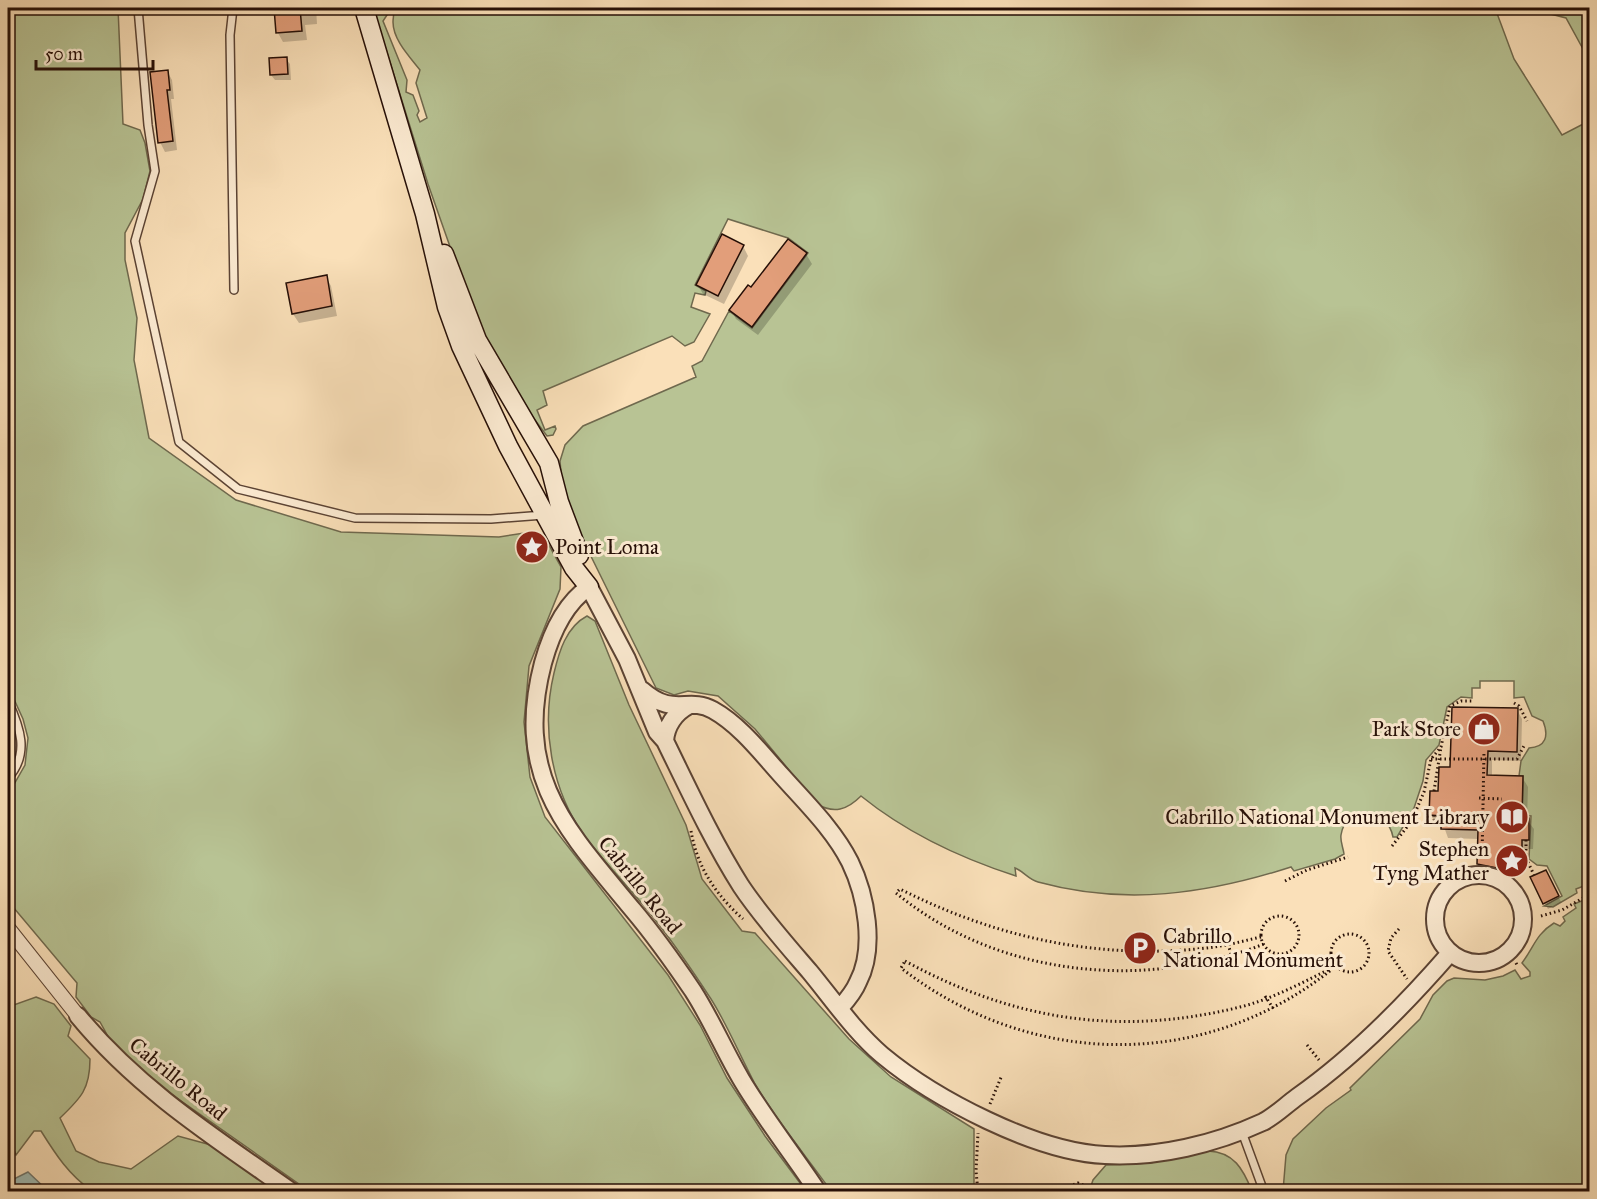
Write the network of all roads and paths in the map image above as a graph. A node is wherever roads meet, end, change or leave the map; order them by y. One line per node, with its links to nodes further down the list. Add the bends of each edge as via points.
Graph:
1 (138, 8): 6 (lane, via 155,171 135,241 179,442 238,489 355,518 491,519)
2 (233, 8): 5 (lane, via 230,35)
3 (364, 8): 4 (main road)
4 (425, 214): 6 (main road, via 447,307 461,346 489,410); 7 (main road, via 477,340 549,463)
5 (234, 290)
6 (545, 515): 7 (main road)
7 (589, 587): 8 (street); 57 (street, Cabrillo Road, via 578,594 563,614 540,676 536,729 545,783 566,828 675,964 757,1104)
8 (642, 690): 12 (street, via 663,704); 14 (street, via 643,704)
9 (8, 701): 21 (lane, via 23,745 17,768)
10 (1472, 701): 16 (path, via 1450,706)
11 (1514, 703): 13 (path)
12 (688, 706): 14 (street, via 678,712); 47 (street, via 713,710 744,736 824,825 850,862 862,898 866,943 859,981)
13 (1527, 721)
14 (665, 741): 47 (street, via 742,887)
15 (1525, 744): 20 (path, via 1517,759)
16 (1441, 747): 18 (path); 19 (path)
17 (1484, 751): 20 (path)
18 (1431, 759): 19 (path); 28 (path, via 1424,792 1411,822)
19 (1441, 759): 20 (path); 22 (path, via 1436,767)
20 (1484, 759): 23 (path)
21 (8, 778)
22 (1434, 791)
23 (1481, 798): 24 (path); 26 (path)
24 (1502, 799)
25 (1434, 815): 26 (path, via 1434,821)
26 (1482, 822): 31 (path)
27 (1526, 840): 30 (path)
28 (1392, 846)
29 (1348, 857): 34 (path)
30 (1526, 858): 32 (path, via 1518,860); 33 (path)
31 (1482, 859)
32 (1511, 870)
33 (1534, 876)
34 (1285, 881)
35 (1590, 894): 36 (path, via 1562,910)
36 (1541, 916)
37 (8, 928): 49 (street, Cabrillo Road)
38 (1399, 929): 45 (path, via 1390,938 1388,951)
39 (1261, 937): 40 (path); 41 (path); 41 (path, via 1265,923 1278,915 1288,917 1298,927 1298,943 1290,951 1274,953)
40 (1228, 944): 43 (path); 43 (path, via 1134,952 1056,944 978,924 900,889 896,893 959,933 994,949 1039,962 1134,972)
41 (1264, 944): 43 (path)
42 (1450, 953): 42 (street, via 1470,963 1492,962 1511,950 1522,930 1522,908 1511,888 1492,876 1470,875 1450,884 1437,903 1435,930); 55 (street, via 1419,989 1330,1074 1265,1121)
43 (1232, 957)
44 (1336, 966): 44 (path, via 1350,972 1365,965 1369,955 1364,940 1349,934 1336,939 1330,953); 46 (path); 48 (path)
45 (1408, 980)
46 (1266, 997): 48 (path); 48 (path, via 1240,1007 1162,1021 1075,1020 1040,1015 989,1000 905,962 900,968 951,1002 996,1023 1071,1041 1112,1045 1183,1040)
47 (840, 1008): 55 (street, via 881,1054 935,1092 991,1122 1051,1145 1102,1155 1128,1155 1198,1144)
48 (1274, 1010)
49 (78, 1016): 56 (street, Cabrillo Road, via 146,1088)
50 (1307, 1045): 51 (path)
51 (1323, 1064)
52 (1002, 1075): 53 (path)
53 (987, 1110)
54 (979, 1127): 58 (path)
55 (1241, 1130): 61 (lane)
56 (292, 1191)
57 (818, 1191)
58 (978, 1191)
59 (1052, 1191): 60 (path, via 1078,1183)
60 (1114, 1191)
61 (1264, 1191)

